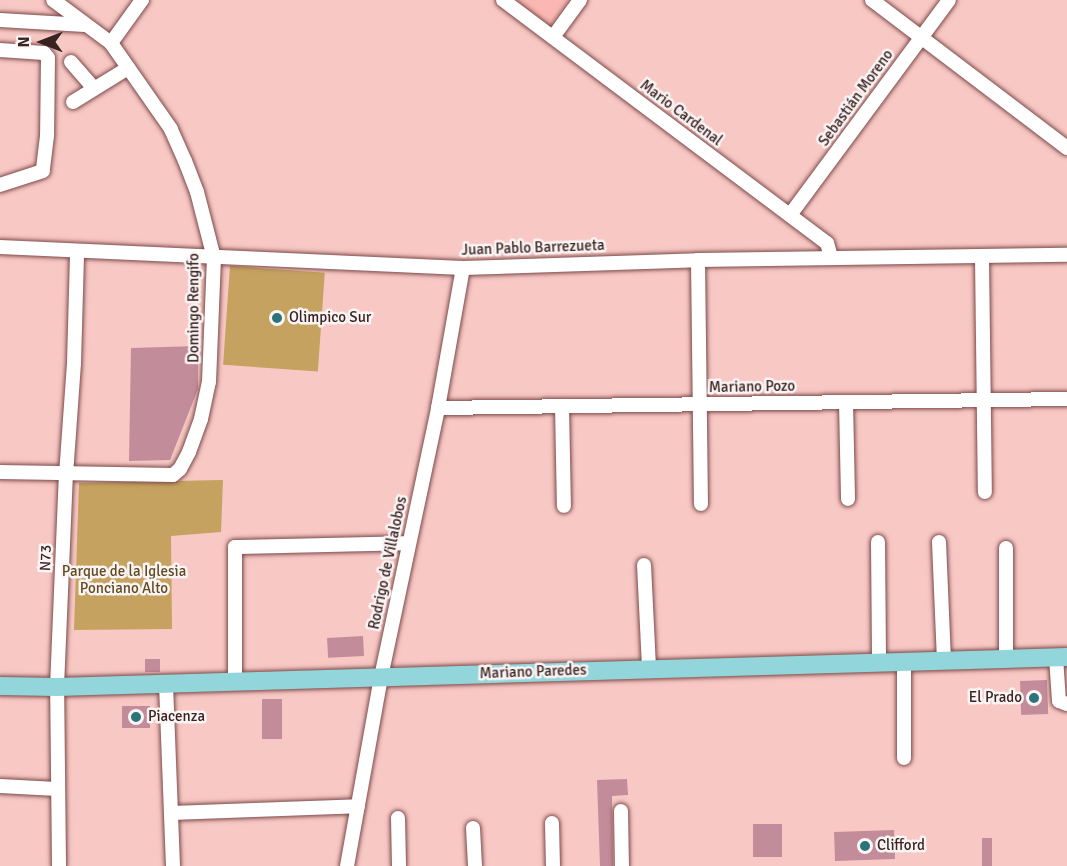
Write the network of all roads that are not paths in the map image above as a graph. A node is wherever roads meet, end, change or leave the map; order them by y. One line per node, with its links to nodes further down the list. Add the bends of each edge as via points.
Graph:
1 (53, 0): 8 (street, Domingo Rengifo)
2 (142, 0): 11 (street)
3 (503, 0): 9 (street, Mario Cardenal)
4 (580, 0): 9 (street)
5 (872, 0): 10 (street)
6 (949, 0): 10 (street, Sebastián Moreno)
7 (0, 20): 8 (street)
8 (85, 24): 11 (street, Domingo Rengifo)
9 (553, 37): 19 (street, Mario Cardenal)
10 (922, 37): 17 (street); 19 (street, Sebastián Moreno)
11 (111, 43): 14 (street, Domingo Rengifo)
12 (0, 50): 18 (street, via 44,52 48,58 43,171)
13 (71, 62): 15 (street)
14 (128, 68): 15 (street); 25 (street, Domingo Rengifo, via 171,129 197,192)
15 (94, 88): 16 (street)
16 (73, 102)
17 (1067, 148)
18 (0, 185)
19 (790, 215): 23 (street, Mario Cardenal, via 827,243)
20 (0, 247): 21 (street, Juan Pablo Barrezueta)
21 (77, 253): 25 (street, Juan Pablo Barrezueta); 35 (street, N73)
22 (1067, 255): 24 (street, Juan Pablo Barrezueta)
23 (831, 257): 24 (street, Juan Pablo Barrezueta); 26 (street, Juan Pablo Barrezueta)
24 (982, 257): 29 (street)
25 (214, 258): 27 (street, Juan Pablo Barrezueta); 35 (street, Domingo Rengifo, via 209,382 201,419 180,469 165,477)
26 (698, 260): 27 (street, Juan Pablo Barrezueta); 31 (street)
27 (463, 268): 33 (street, Rodrigo de Villalobos)
28 (1067, 399): 29 (street, Mariano Pozo)
29 (985, 400): 30 (street, Mariano Pozo); 36 (street)
30 (846, 402): 31 (street, Mariano Pozo); 37 (street)
31 (700, 404): 32 (street, Mariano Pozo); 38 (street)
32 (562, 406): 33 (street, Mariano Pozo); 39 (street)
33 (438, 408): 42 (street, Rodrigo de Villalobos)
34 (0, 472): 35 (street)
35 (66, 475): 55 (street, N73)
36 (985, 492)
37 (848, 499)
38 (701, 504)
39 (564, 506)
40 (878, 542): 48 (street)
41 (939, 542): 46 (street)
42 (408, 543): 51 (street, Rodrigo de Villalobos); 52 (street, via 236,548)
43 (1006, 548): 47 (street)
44 (644, 566): 50 (street)
45 (1062, 657): 47 (main road, Mariano Paredes); 56 (street, via 1059,700)
46 (944, 658): 47 (main road, Mariano Paredes); 49 (main road, Mariano Paredes)
47 (1006, 659)
48 (879, 662): 49 (main road, Mariano Paredes); 50 (main road, Mariano Paredes)
49 (904, 662): 57 (street)
50 (649, 669): 51 (main road, Mariano Paredes)
51 (381, 677): 52 (main road, Mariano Paredes); 60 (street, Rodrigo de Villalobos)
52 (235, 681): 53 (main road, Mariano Paredes)
53 (166, 684): 55 (main road, Mariano Paredes); 62 (street)
54 (0, 686): 55 (main road, Mariano Paredes)
55 (57, 687): 59 (street, N73)
56 (1067, 704)
57 (904, 758)
58 (0, 786): 59 (street)
59 (57, 789): 66 (street, N73)
60 (358, 806): 62 (street); 68 (street, Rodrigo de Villalobos)
61 (621, 811): 72 (street)
62 (171, 813): 67 (street)
63 (398, 818): 69 (street)
64 (552, 823): 71 (street)
65 (473, 828): 70 (street)
66 (59, 866)
67 (173, 866)
68 (347, 866)
69 (399, 866)
70 (475, 866)
71 (553, 866)
72 (622, 866)

